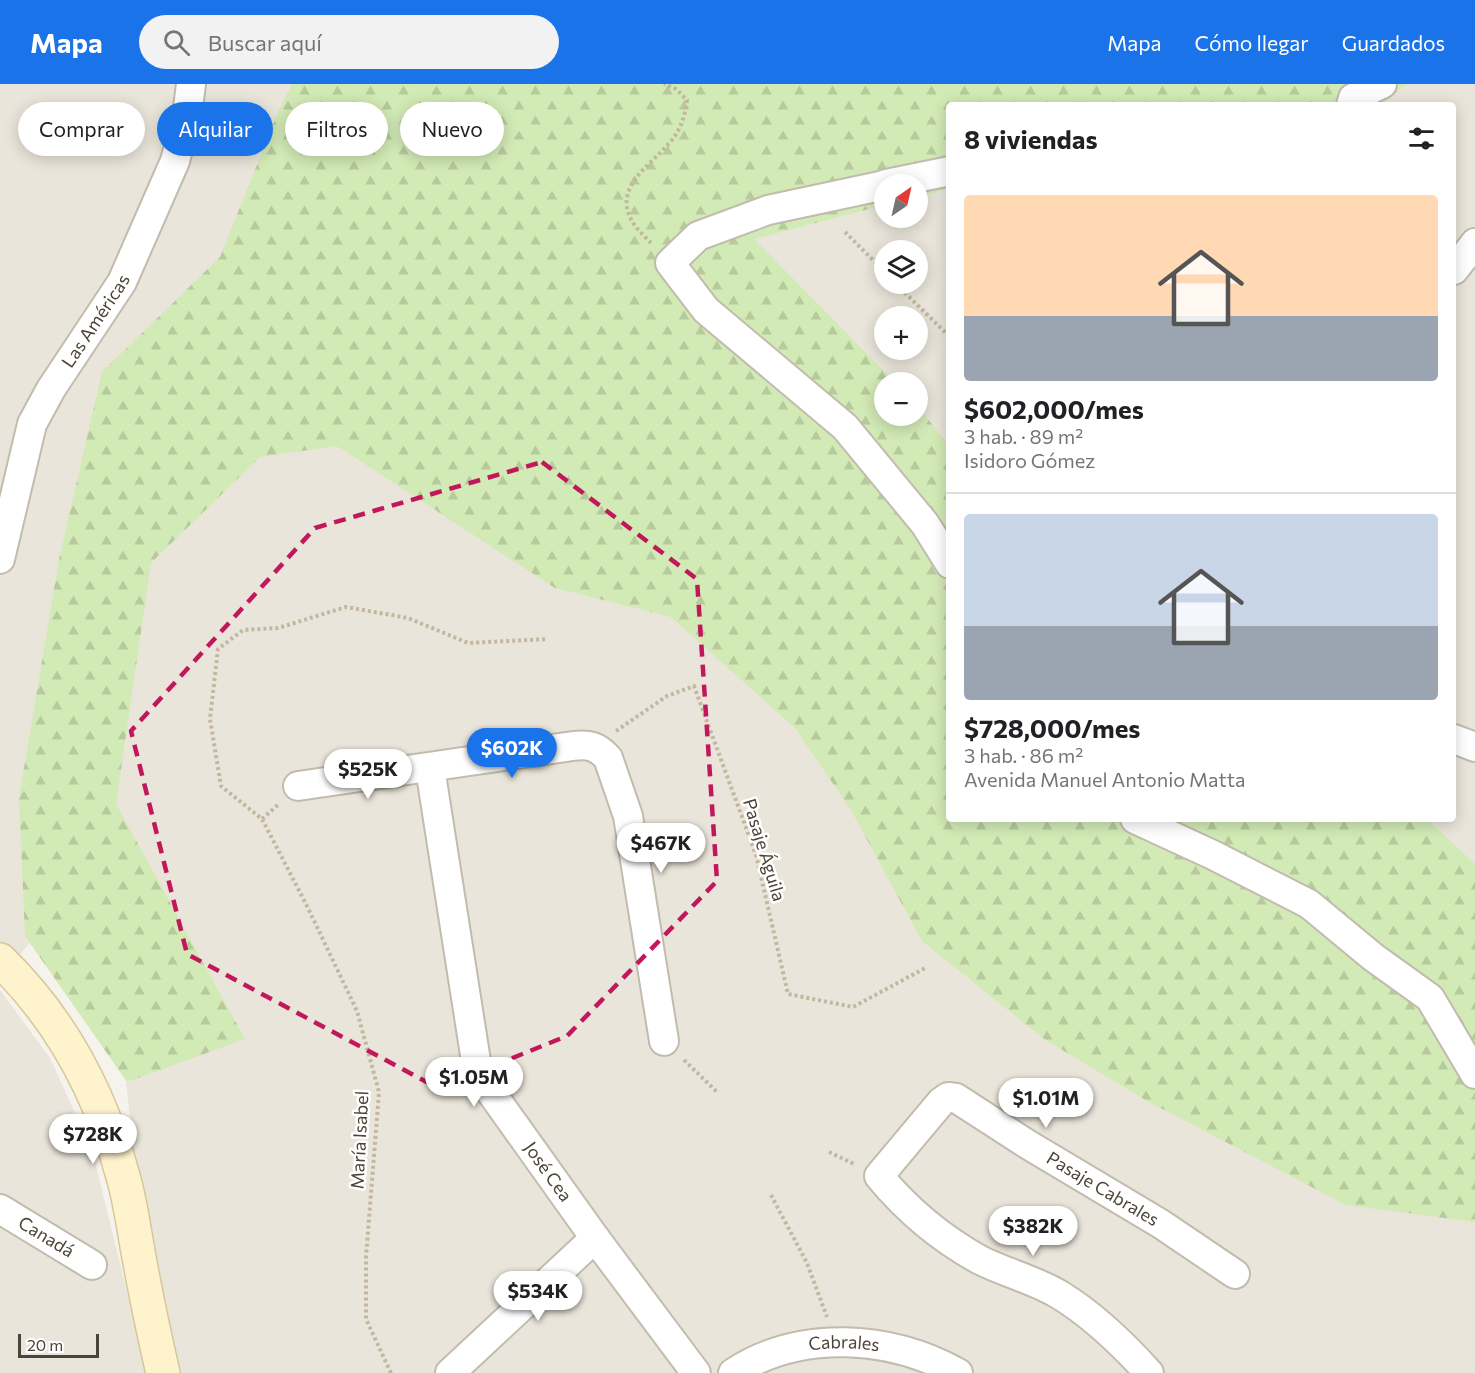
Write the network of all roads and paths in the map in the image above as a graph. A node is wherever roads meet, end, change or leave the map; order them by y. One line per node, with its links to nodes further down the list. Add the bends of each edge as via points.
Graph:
1 (191, 84): 16 (street, Las Américas, via 188,116 175,161 122,282 32,424)
2 (664, 84): 11 (path, via 687,100 685,117 671,141 633,180 626,203 634,225)
3 (1382, 84): 4 (street)
4 (1352, 102)
5 (946, 172): 6 (street)
6 (928, 176)
7 (874, 187): 11 (street, via 768,210 698,236)
8 (845, 232): 10 (path)
9 (1475, 243): 12 (street)
10 (874, 261)
11 (670, 263): 15 (street, via 706,310 845,427 925,524)
12 (1456, 267)
13 (906, 294): 14 (path)
14 (946, 333)
15 (946, 558)
16 (0, 559)
17 (548, 639): 36 (path, María Isabel, via 468,643 408,618 346,607 278,628 243,630 218,649 210,719 221,786 262,819 307,906 357,1011 379,1092 366,1257 366,1319)
18 (1456, 740): 20 (street)
19 (593, 746): 21 (street); 25 (path, Pasaje Águila, via 667,696 694,686 756,855 788,994 853,1007); 26 (street, via 608,758 628,816)
20 (1475, 747)
21 (430, 768): 22 (street); 31 (street, José Cea, via 478,1074)
22 (298, 786)
23 (1142, 822): 27 (street, via 1309,904 1430,998)
24 (0, 960): 35 (main road, via 46,1010 77,1059 104,1115 125,1181)
25 (927, 967)
26 (664, 1041): 28 (path)
27 (1475, 1074)
28 (717, 1092)
29 (771, 1195): 34 (path, via 807,1263)
30 (0, 1209): 32 (street, Canadá)
31 (595, 1238): 37 (street); 38 (street, José Cea)
32 (93, 1265)
33 (1235, 1274): 41 (street, Pasaje Cabrales, via 956,1098 940,1102 879,1176 915,1214 950,1241 981,1260 1058,1294 1096,1320)
34 (832, 1341): 39 (street, Cabrales, via 780,1350); 40 (street, Cabrales, via 892,1347)
35 (163, 1373)
36 (391, 1373)
37 (450, 1373)
38 (696, 1373)
39 (733, 1373)
40 (958, 1373)
41 (1149, 1373)

